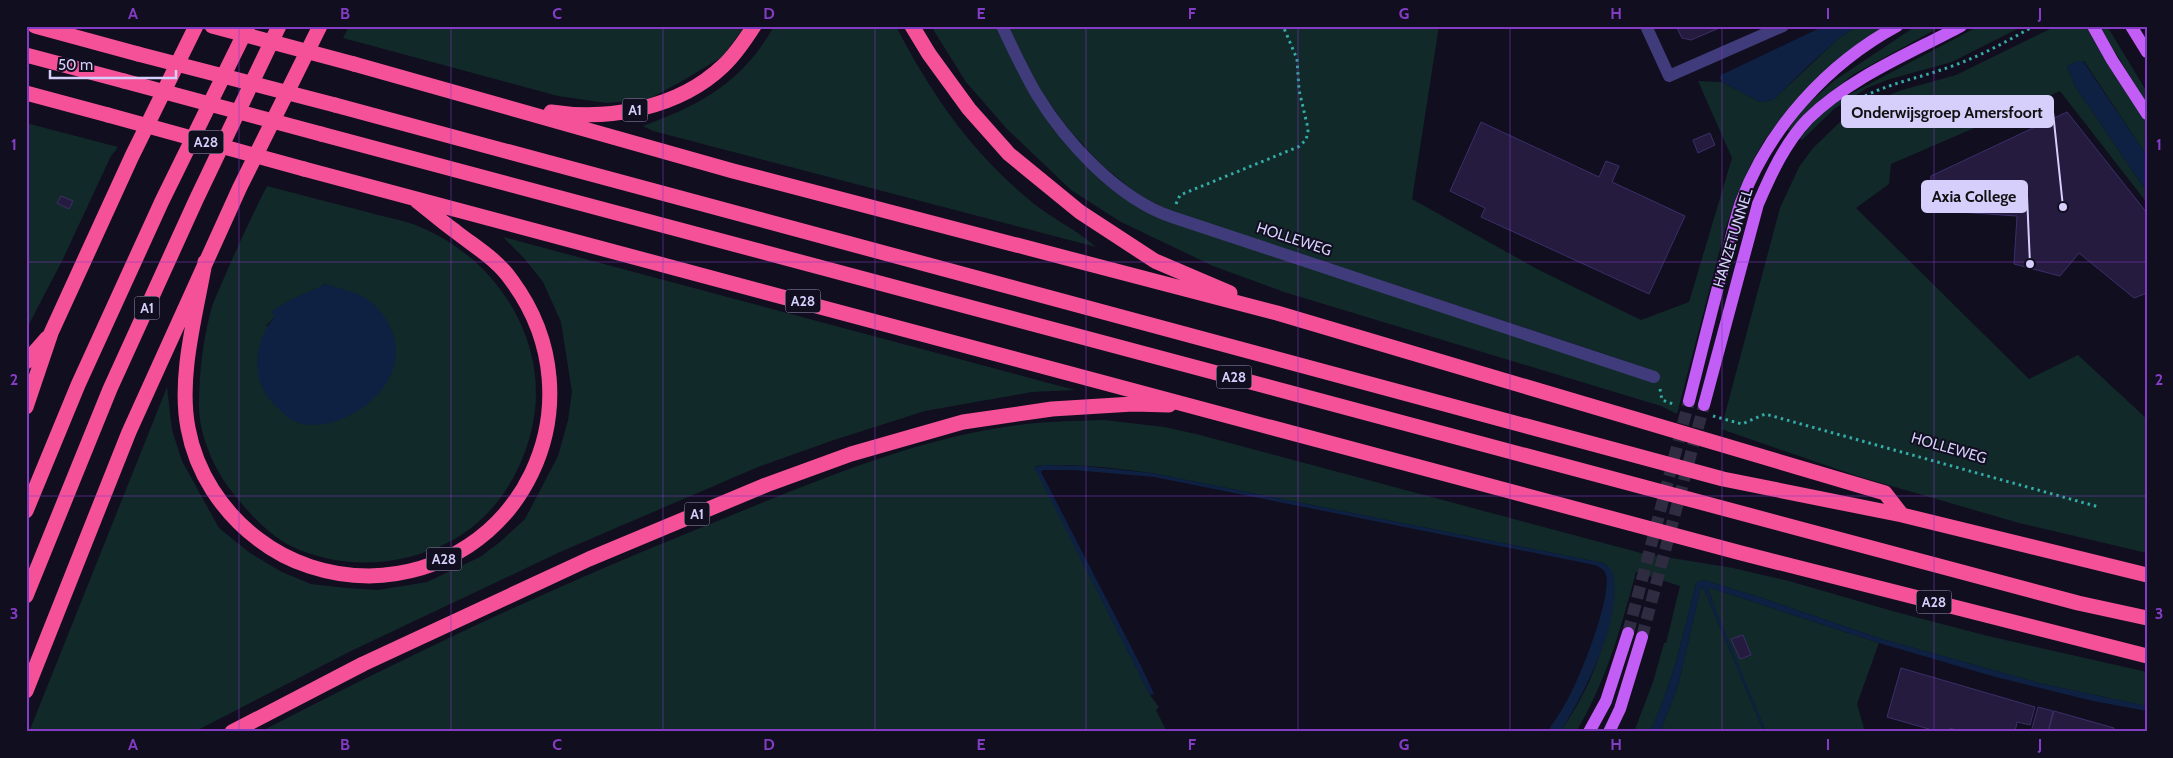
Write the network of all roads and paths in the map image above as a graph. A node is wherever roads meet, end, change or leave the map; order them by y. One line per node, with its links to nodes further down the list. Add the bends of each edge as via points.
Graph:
1 (35, 26): 38 (highway, A28, bridge, via 1723,479)
2 (196, 26): 28 (highway)
3 (212, 26): 22 (highway, bridge)
4 (248, 26): 37 (highway, A1, via 162,201 78,386)
5 (279, 26): 40 (highway, A1, via 110,389)
6 (320, 26): 26 (highway, A1)
7 (754, 26): 22 (highway, A1, via 723,66 692,88 662,102 603,116 562,114)
8 (912, 26): 27 (highway, via 969,109 1009,154 1080,212 1155,261)
9 (1002, 26): 25 (street, HOLLEWEG, via 1037,95 1066,134 1098,168 1134,198)
10 (1283, 26): 25 (path, via 1297,59 1299,90 1308,131 1306,140 1298,147 1180,194)
11 (1646, 26): 12 (street, via 1669,76)
12 (1783, 26)
13 (1897, 26): 31 (main road, HANZETUNNEL, via 1868,43 1826,77 1792,112 1768,147 1741,202)
14 (1961, 26): 33 (main road, HANZETUNNEL, via 1838,94 1808,120 1787,146 1769,178 1753,220)
15 (2034, 26): 21 (path, via 1978,56 1890,84)
16 (2093, 26): 23 (main road)
17 (2131, 26): 18 (main road)
18 (2147, 52)
19 (26, 55): 41 (highway, A28, bridge, via 2068,601)
20 (26, 93): 24 (highway, A28, bridge)
21 (1857, 100)
22 (488, 102): 27 (highway, via 733,171)
23 (2147, 114)
24 (412, 197): 26 (highway, A28, via 489,255 511,278 539,329 550,386 544,442 509,510 473,544 427,566 381,575 334,573 286,556 266,545 230,514 207,480 193,450 185,402 186,376); 32 (highway, A28)
25 (1172, 217): 30 (street, HOLLEWEG)
26 (205, 262): 45 (highway, A1, via 129,432)
27 (1277, 313): 38 (highway, via 1884,492)
28 (51, 333): 29 (highway); 34 (highway)
29 (26, 362)
30 (1654, 377): 31 (path, via 1658,380 1662,400)
31 (1685, 404)
32 (1193, 405): 44 (highway, A28, via 1741,553); 46 (highway, A1, via 1132,404 1022,413 963,422 851,454 766,485 589,559 363,664)
33 (1704, 405)
34 (26, 407)
35 (1724, 420): 36 (path, HOLLEWEG, via 1742,424 1765,414)
36 (2099, 507)
37 (26, 511)
38 (1902, 515): 39 (highway, A28)
39 (2147, 575)
40 (26, 596)
41 (2147, 618)
42 (1628, 633): 47 (main road, via 1606,701)
43 (1642, 637): 48 (main road)
44 (2147, 656)
45 (26, 690)
46 (232, 732)
47 (1588, 732)
48 (1610, 732)

